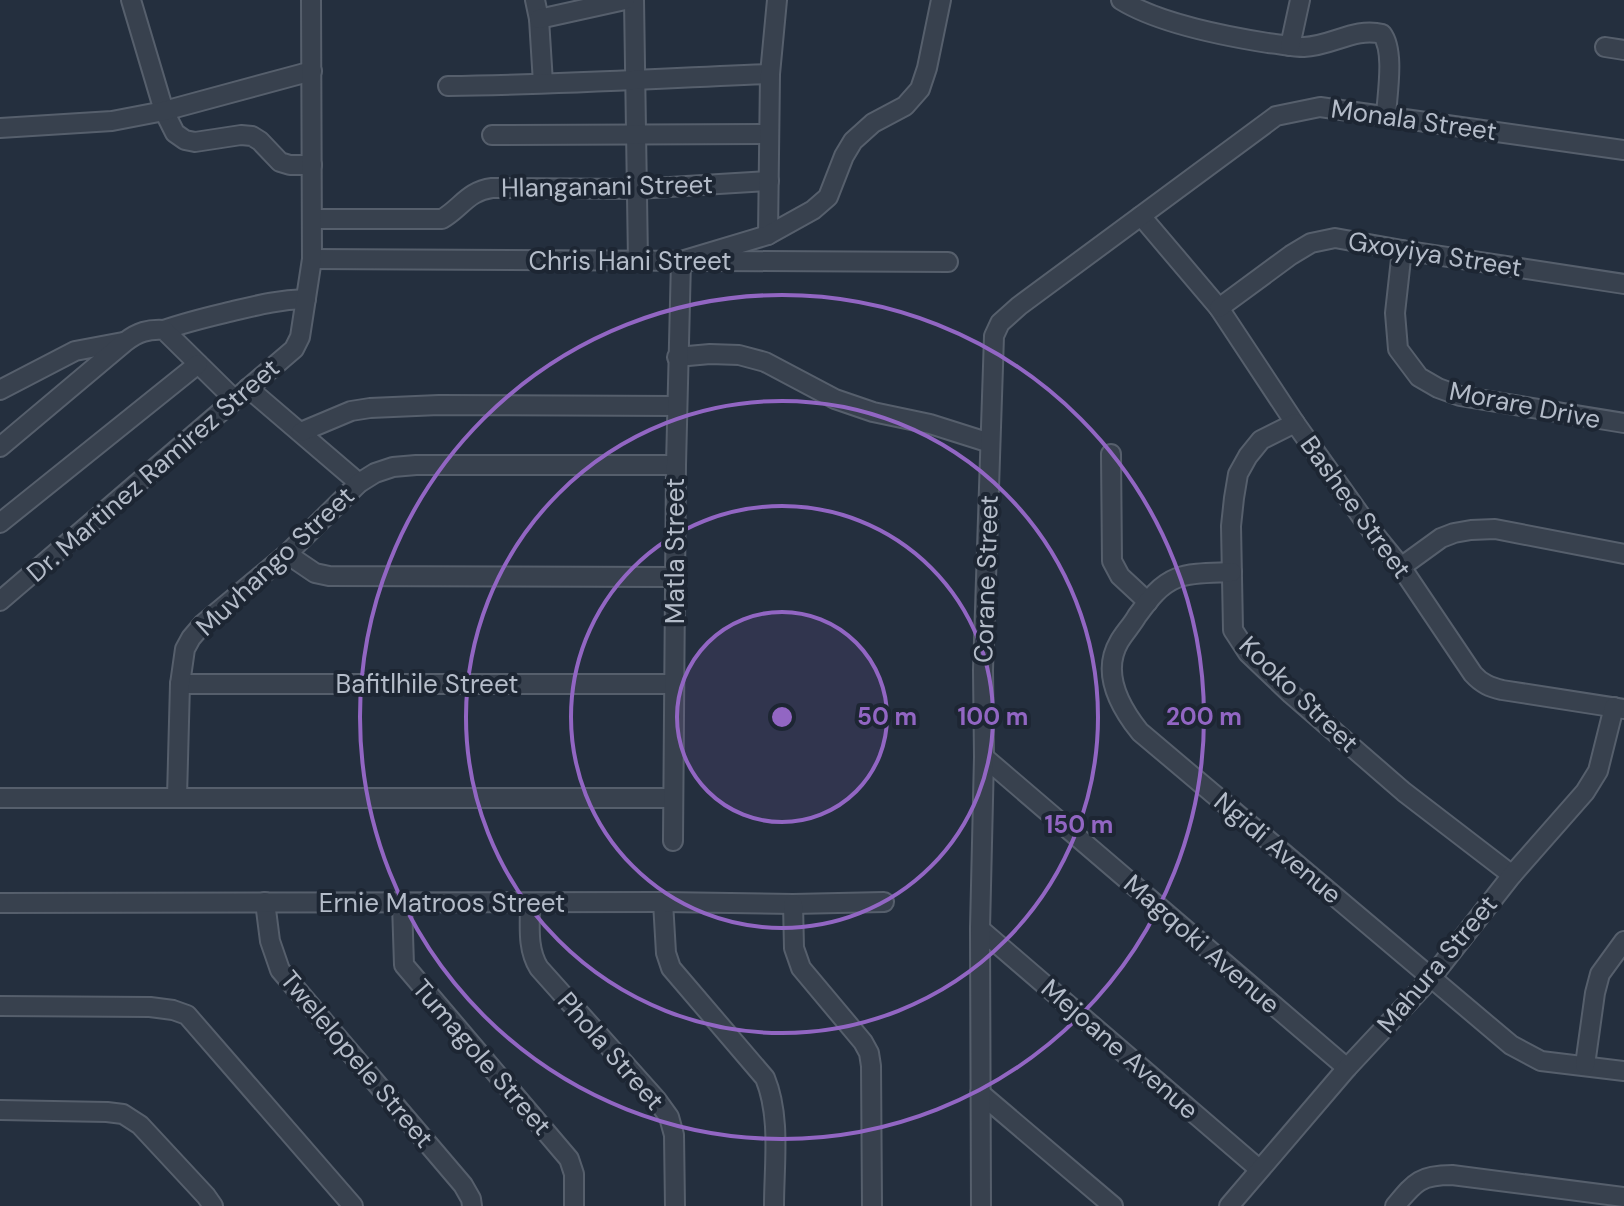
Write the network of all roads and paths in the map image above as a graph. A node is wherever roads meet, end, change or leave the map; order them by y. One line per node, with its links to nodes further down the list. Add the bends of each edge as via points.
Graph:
1 (131, 0): 17 (street)
2 (311, 0): 12 (street, Dr. Martinez Ramirez Street)
3 (535, 0): 10 (street)
4 (625, 0): 10 (street)
5 (634, 0): 14 (street)
6 (777, 0): 13 (street)
7 (941, 0): 29 (street, via 920,89 905,106 853,141 828,197)
8 (1121, 0): 11 (street, via 1170,21)
9 (1300, 0): 11 (street)
10 (539, 19): 15 (street)
11 (1290, 46): 18 (street, via 1372,31 1382,34 1389,59)
12 (312, 71): 17 (street); 24 (street, Dr. Martinez Ramirez Street)
13 (770, 74): 14 (street); 20 (street)
14 (635, 78): 15 (street); 22 (street)
15 (543, 83): 16 (street)
16 (448, 86)
17 (164, 111): 19 (street, via 112,121); 24 (street, via 185,140 252,136 280,162)
18 (1386, 116): 23 (street, Monala Street); 27 (street, Monala Street, via 1320,107 1276,116)
19 (0, 128)
20 (769, 134): 22 (street, Hlanganani Street); 25 (street)
21 (492, 135): 22 (street, Hlanganani Street)
22 (636, 136): 26 (street)
23 (1624, 150)
24 (312, 165): 28 (street, Dr. Martinez Ramirez Street)
25 (769, 181): 26 (street, Hlanganani Street); 29 (street)
26 (637, 189): 28 (street, Hlanganani Street, via 492,188 477,191 442,219); 32 (street)
27 (1141, 216): 37 (street, Bashee Street); 48 (street, Corane Street, via 1000,323 994,336)
28 (312, 219): 31 (street, Dr. Martinez Ramirez Street)
29 (768, 235): 33 (street)
30 (1402, 250): 35 (street, Gxoyiya Street); 37 (street, Gxoyiya Street, via 1335,238 1311,243); 46 (street, Morare Drive, via 1395,313 1398,349 1419,377 1460,396)
31 (312, 259): 32 (street, Chris Hani Street); 36 (street, Dr. Martinez Ramirez Street)
32 (638, 261): 33 (street, Chris Hani Street)
33 (681, 261): 34 (street, Chris Hani Street); 40 (street, Matla Street)
34 (948, 262)
35 (1624, 284)
36 (306, 299): 38 (street, via 247,306); 43 (street, Dr. Martinez Ramirez Street, via 294,349)
37 (1219, 308): 45 (street, Bashee Street)
38 (164, 330): 39 (street, via 138,333); 41 (street)
39 (125, 342): 42 (street, via 75,351); 49 (street)
40 (677, 357): 44 (street, Matla Street); 48 (street, via 739,355 765,362 835,399)
41 (198, 364): 43 (street); 53 (street)
42 (0, 390)
43 (241, 393): 47 (street); 59 (street, Dr. Martinez Ramirez Street)
44 (677, 406): 47 (street, via 370,408); 51 (street, Matla Street)
45 (1295, 423): 56 (street, Bashee Street); 57 (street, Kooko Street, via 1261,440 1238,474)
46 (1624, 423)
47 (301, 432): 52 (street)
48 (990, 443): 64 (street, Corane Street)
49 (0, 447)
50 (1111, 454): 60 (street, via 1112,561)
51 (676, 465): 52 (street, Muvhango Street, via 416,465 393,467); 58 (street, Matla Street)
52 (359, 483): 54 (street, Muvhango Street)
53 (0, 523)
54 (287, 554): 58 (street, via 329,576); 61 (street, Muvhango Street, via 191,638)
55 (1624, 554): 56 (street, via 1495,529 1471,530 1441,538)
56 (1401, 567): 63 (street, Bashee Street, via 1473,674 1487,686)
57 (1232, 572): 60 (street, Ngidi Avenue, via 1179,577); 69 (street, Kooko Street, via 1233,630 1248,653 1404,792)
58 (675, 577): 62 (street, Matla Street)
59 (0, 601)
60 (1148, 602): 79 (street, Ngidi Avenue, via 1117,644 1112,665 1118,701 1127,716)
61 (180, 684): 62 (street, Bafitlhile Street); 65 (street, Muvhango Street)
62 (674, 684): 67 (street, Matla Street)
63 (1619, 708): 69 (street, Mahura Street, via 1593,780)
64 (984, 757): 77 (street, Corane Street); 82 (street, Magqoki Avenue)
65 (177, 797): 66 (street); 67 (street)
66 (0, 798)
67 (673, 798): 68 (street, Matla Street)
68 (673, 841)
69 (1512, 875): 79 (street, Mahura Street)
70 (265, 902): 73 (street, Ernie Matroos Street); 75 (street, Ernie Matroos Street); 90 (street, Twelelopele Street, via 280,970 463,1185)
71 (663, 902): 74 (street, Ernie Matroos Street); 76 (street, Ernie Matroos Street); 93 (street, via 671,968 765,1078 774,1121)
72 (884, 902): 76 (street, Ernie Matroos Street)
73 (0, 903)
74 (530, 903): 75 (street, Ernie Matroos Street); 92 (street, Phola Street, via 530,945 539,968 669,1117)
75 (402, 904): 91 (street, Tumagole Street, via 404,965 569,1159)
76 (793, 904): 94 (street, via 794,948 801,968 869,1053)
77 (980, 929): 84 (street, Corane Street); 86 (street, Mejoane Avenue)
78 (1624, 941): 81 (street, via 1600,974)
79 (1432, 977): 81 (street, Ngidi Avenue, via 1528,1055); 82 (street, Mahura Street)
80 (0, 1006): 89 (street, via 150,1007 187,1015)
81 (1585, 1065): 83 (street, Ngidi Avenue)
82 (1347, 1068): 86 (street, Mahura Street)
83 (1624, 1071)
84 (980, 1093): 95 (street, Corane Street); 96 (street)
85 (0, 1110): 88 (street, via 123,1114 140,1125)
86 (1259, 1169): 97 (street, Mahura Street)
87 (1624, 1197): 98 (street, via 1436,1175 1424,1177)
88 (213, 1206)
89 (353, 1206)
90 (472, 1206)
91 (574, 1206)
92 (675, 1206)
93 (774, 1206)
94 (872, 1206)
95 (981, 1206)
96 (1113, 1206)
97 (1229, 1206)
98 (1395, 1206)

